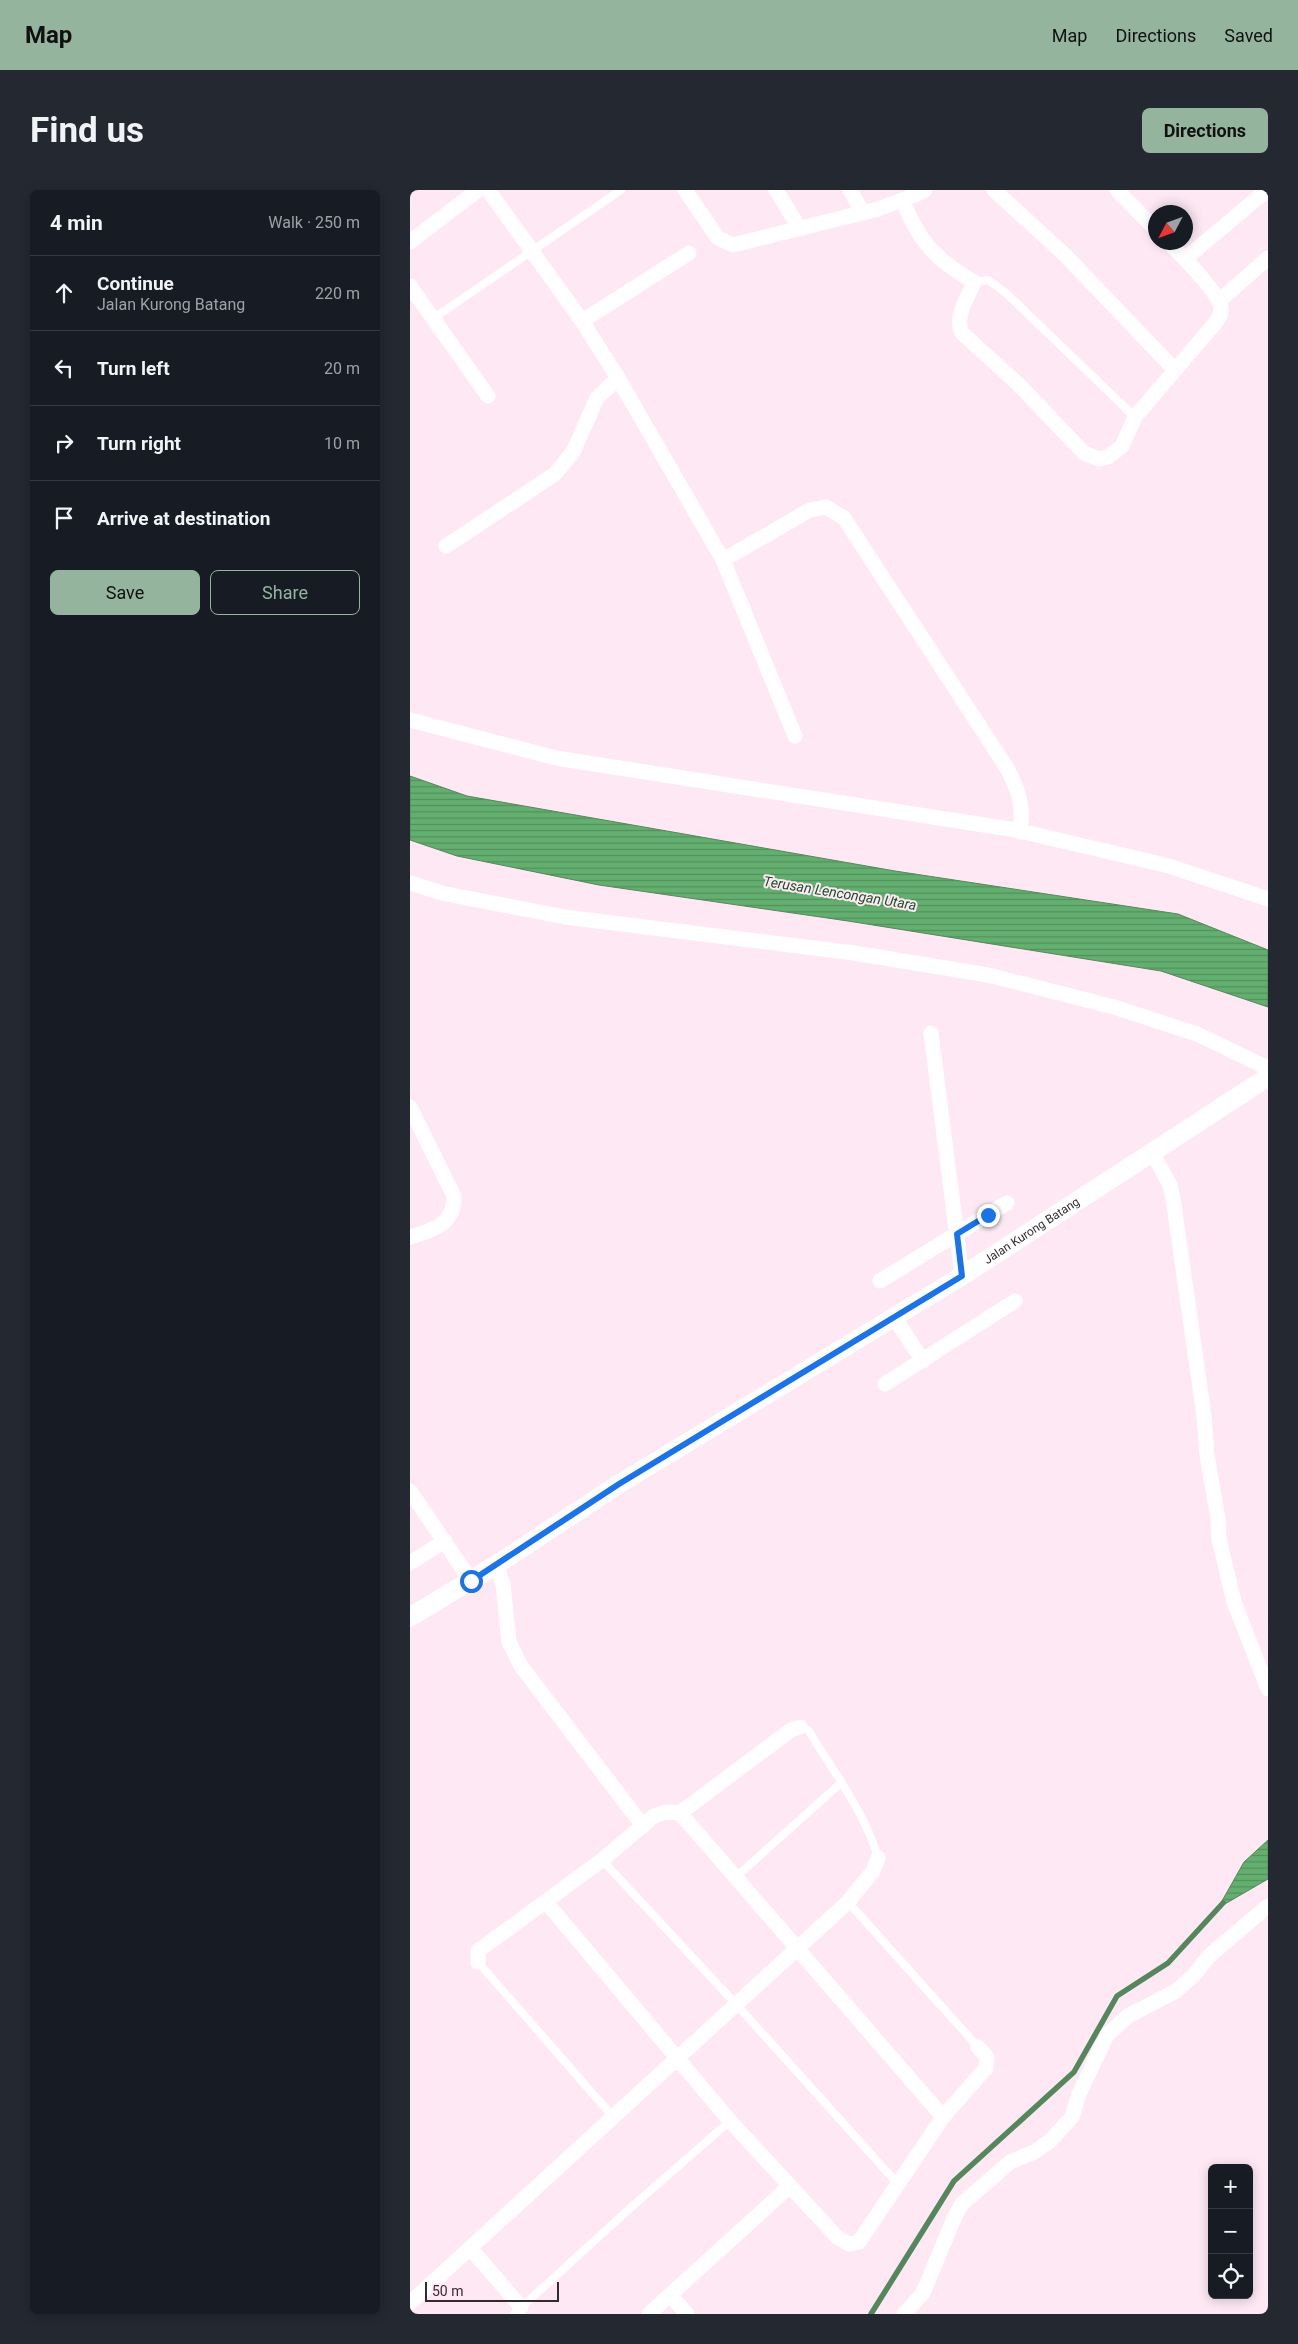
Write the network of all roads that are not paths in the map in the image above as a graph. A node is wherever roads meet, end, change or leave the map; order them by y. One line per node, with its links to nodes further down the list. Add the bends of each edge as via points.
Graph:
1 (478, 190): 15 (street)
2 (488, 190): 17 (street)
3 (621, 190): 17 (lane)
4 (685, 190): 14 (street, via 710,227 725,242 733,245)
5 (776, 190): 14 (street)
6 (850, 190): 12 (street)
7 (925, 190): 11 (street)
8 (994, 190): 26 (street, via 1065,255)
9 (1117, 190): 13 (street)
10 (1266, 190): 20 (street)
11 (903, 201): 12 (street); 21 (street, via 918,235 933,254)
12 (863, 213): 14 (street)
13 (1148, 222)
14 (800, 229)
15 (410, 242)
16 (1176, 250): 20 (street)
17 (532, 252): 24 (lane); 25 (street)
18 (689, 253): 25 (street)
19 (1268, 258): 23 (street)
20 (1185, 259): 23 (street)
21 (974, 282): 29 (lane, via 988,280 1006,293); 29 (street, via 959,318 958,326 962,333 1012,378 1084,453 1092,458 1108,457 1122,446)
22 (410, 286): 24 (street)
23 (1219, 301): 26 (street, via 1221,309 1217,321)
24 (434, 318): 28 (street)
25 (582, 321): 27 (street)
26 (1176, 370): 29 (street)
27 (618, 378): 30 (street, via 597,398 573,452 555,474); 31 (street)
28 (488, 396)
29 (1135, 417)
30 (446, 546)
31 (723, 560): 33 (street); 34 (street, via 810,510 826,507 844,518 1007,768 1020,795)
32 (410, 720): 34 (street, via 556,758)
33 (795, 736)
34 (1020, 832): 36 (street, via 1169,866)
35 (410, 882): 38 (street, via 442,893 565,917 854,953 988,975 1114,1007 1197,1034)
36 (1268, 899)
37 (931, 1033): 43 (street)
38 (1268, 1068)
39 (1268, 1077): 41 (street, Jalan Kurong Batang)
40 (410, 1106): 44 (street, via 454,1196 450,1217 441,1226)
41 (1153, 1154): 45 (street, Jalan Kurong Batang); 57 (street, via 1170,1185 1173,1198 1219,1539 1234,1602)
42 (1007, 1203): 43 (street)
43 (957, 1234): 45 (street); 46 (street)
44 (410, 1237)
45 (962, 1276): 48 (street, Jalan Kurong Batang)
46 (880, 1281)
47 (1015, 1301): 49 (street)
48 (894, 1317): 49 (street); 54 (street, Jalan Kurong Batang, via 619,1484)
49 (923, 1361): 50 (street)
50 (885, 1384)
51 (410, 1491): 52 (street)
52 (445, 1541): 53 (street); 55 (street)
53 (410, 1563)
54 (496, 1565): 55 (street, Jalan Kurong Batang); 61 (street, via 503,1584 509,1642 521,1666)
55 (471, 1581): 56 (street, Jalan Kurong Batang)
56 (410, 1617)
57 (1268, 1689)
58 (800, 1727): 59 (lane, via 808,1730); 60 (street, via 791,1730)
59 (841, 1783): 62 (lane, via 871,1837); 64 (lane)
60 (680, 1813): 61 (street, via 666,1812 654,1816); 64 (street)
61 (643, 1826): 63 (street)
62 (878, 1858): 66 (street)
63 (602, 1860): 65 (street); 70 (lane)
64 (736, 1877): 68 (street)
65 (546, 1902): 69 (street, via 478,1951); 72 (street)
66 (848, 1902): 68 (street); 71 (lane)
67 (1268, 1906): 84 (street, via 1209,1956 1176,1991 1128,2016 1107,2035 1079,2094 1072,2118 1050,2141 1010,2162 963,2203 923,2293)
68 (796, 1949): 70 (street); 74 (street)
69 (478, 1962): 73 (lane)
70 (735, 2003): 72 (street); 76 (lane)
71 (978, 2046): 74 (street, via 987,2057 986,2068)
72 (676, 2058): 73 (street); 75 (street)
73 (613, 2117): 78 (street)
74 (943, 2117): 76 (street)
75 (730, 2121): 77 (street); 81 (lane)
76 (898, 2184): 77 (street, via 859,2242 849,2244 838,2238)
77 (790, 2186): 79 (street)
78 (470, 2248): 80 (street); 81 (street)
79 (670, 2294): 82 (street); 83 (street)
80 (410, 2303)
81 (517, 2311)
82 (649, 2314)
83 (687, 2314)
84 (904, 2314)

